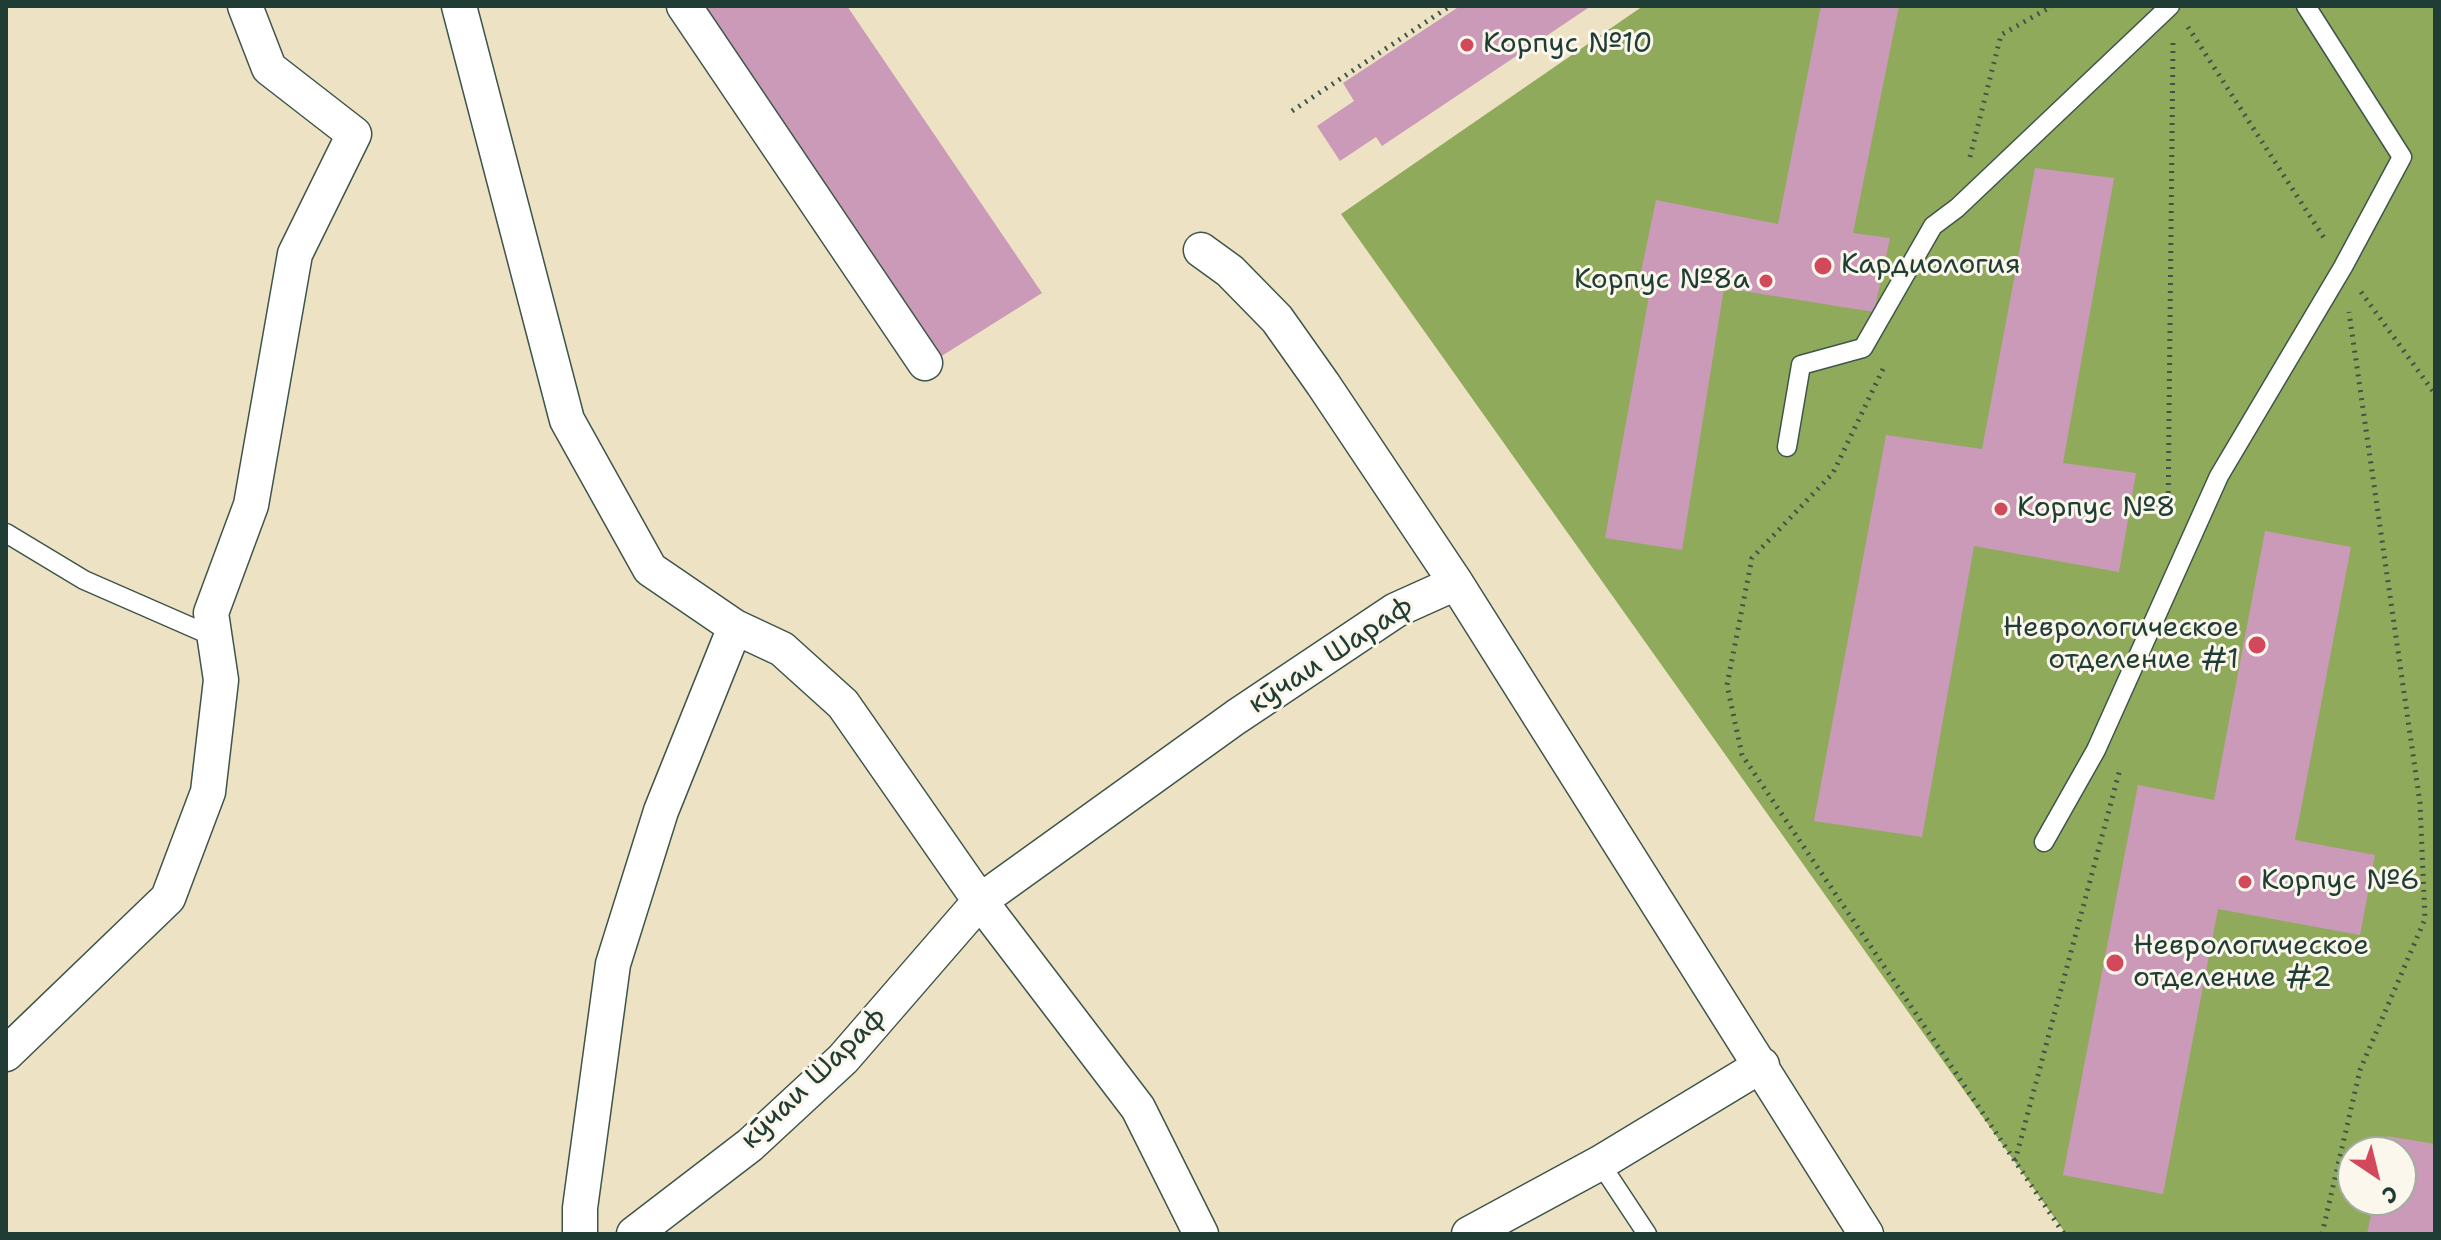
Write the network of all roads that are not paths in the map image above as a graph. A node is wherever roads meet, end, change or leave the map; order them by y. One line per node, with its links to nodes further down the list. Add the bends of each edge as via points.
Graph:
1 (245, 6): 12 (street, via 269,68 354,134 295,254 251,505 211,613)
2 (459, 6): 11 (street, via 567,420 650,569)
3 (684, 6): 7 (street)
4 (2306, 6): 13 (lane, via 2402,157 2219,476 2096,750)
5 (2177, 12): 8 (lane, via 1933,226 1863,348 1801,365)
6 (1201, 250): 10 (street, via 1277,319)
7 (925, 363)
8 (1787, 447)
9 (6, 533): 12 (lane, via 84,580)
10 (1456, 583): 14 (street, кӯчаи Шараф, via 1371,626); 16 (street)
11 (735, 627): 14 (street, via 782,649 843,704); 18 (street, via 661,811 613,964)
12 (212, 636): 15 (street, via 221,680 208,792 168,898)
13 (2044, 842)
14 (980, 901): 19 (street, кӯчаи Шараф, via 843,1059 750,1145); 20 (street, via 1138,1108)
15 (6, 1054)
16 (1762, 1065): 17 (street); 23 (street)
17 (1600, 1163): 21 (street); 22 (lane)
18 (580, 1234)
19 (634, 1234)
20 (1201, 1234)
21 (1469, 1234)
22 (1647, 1234)
23 (1866, 1234)

